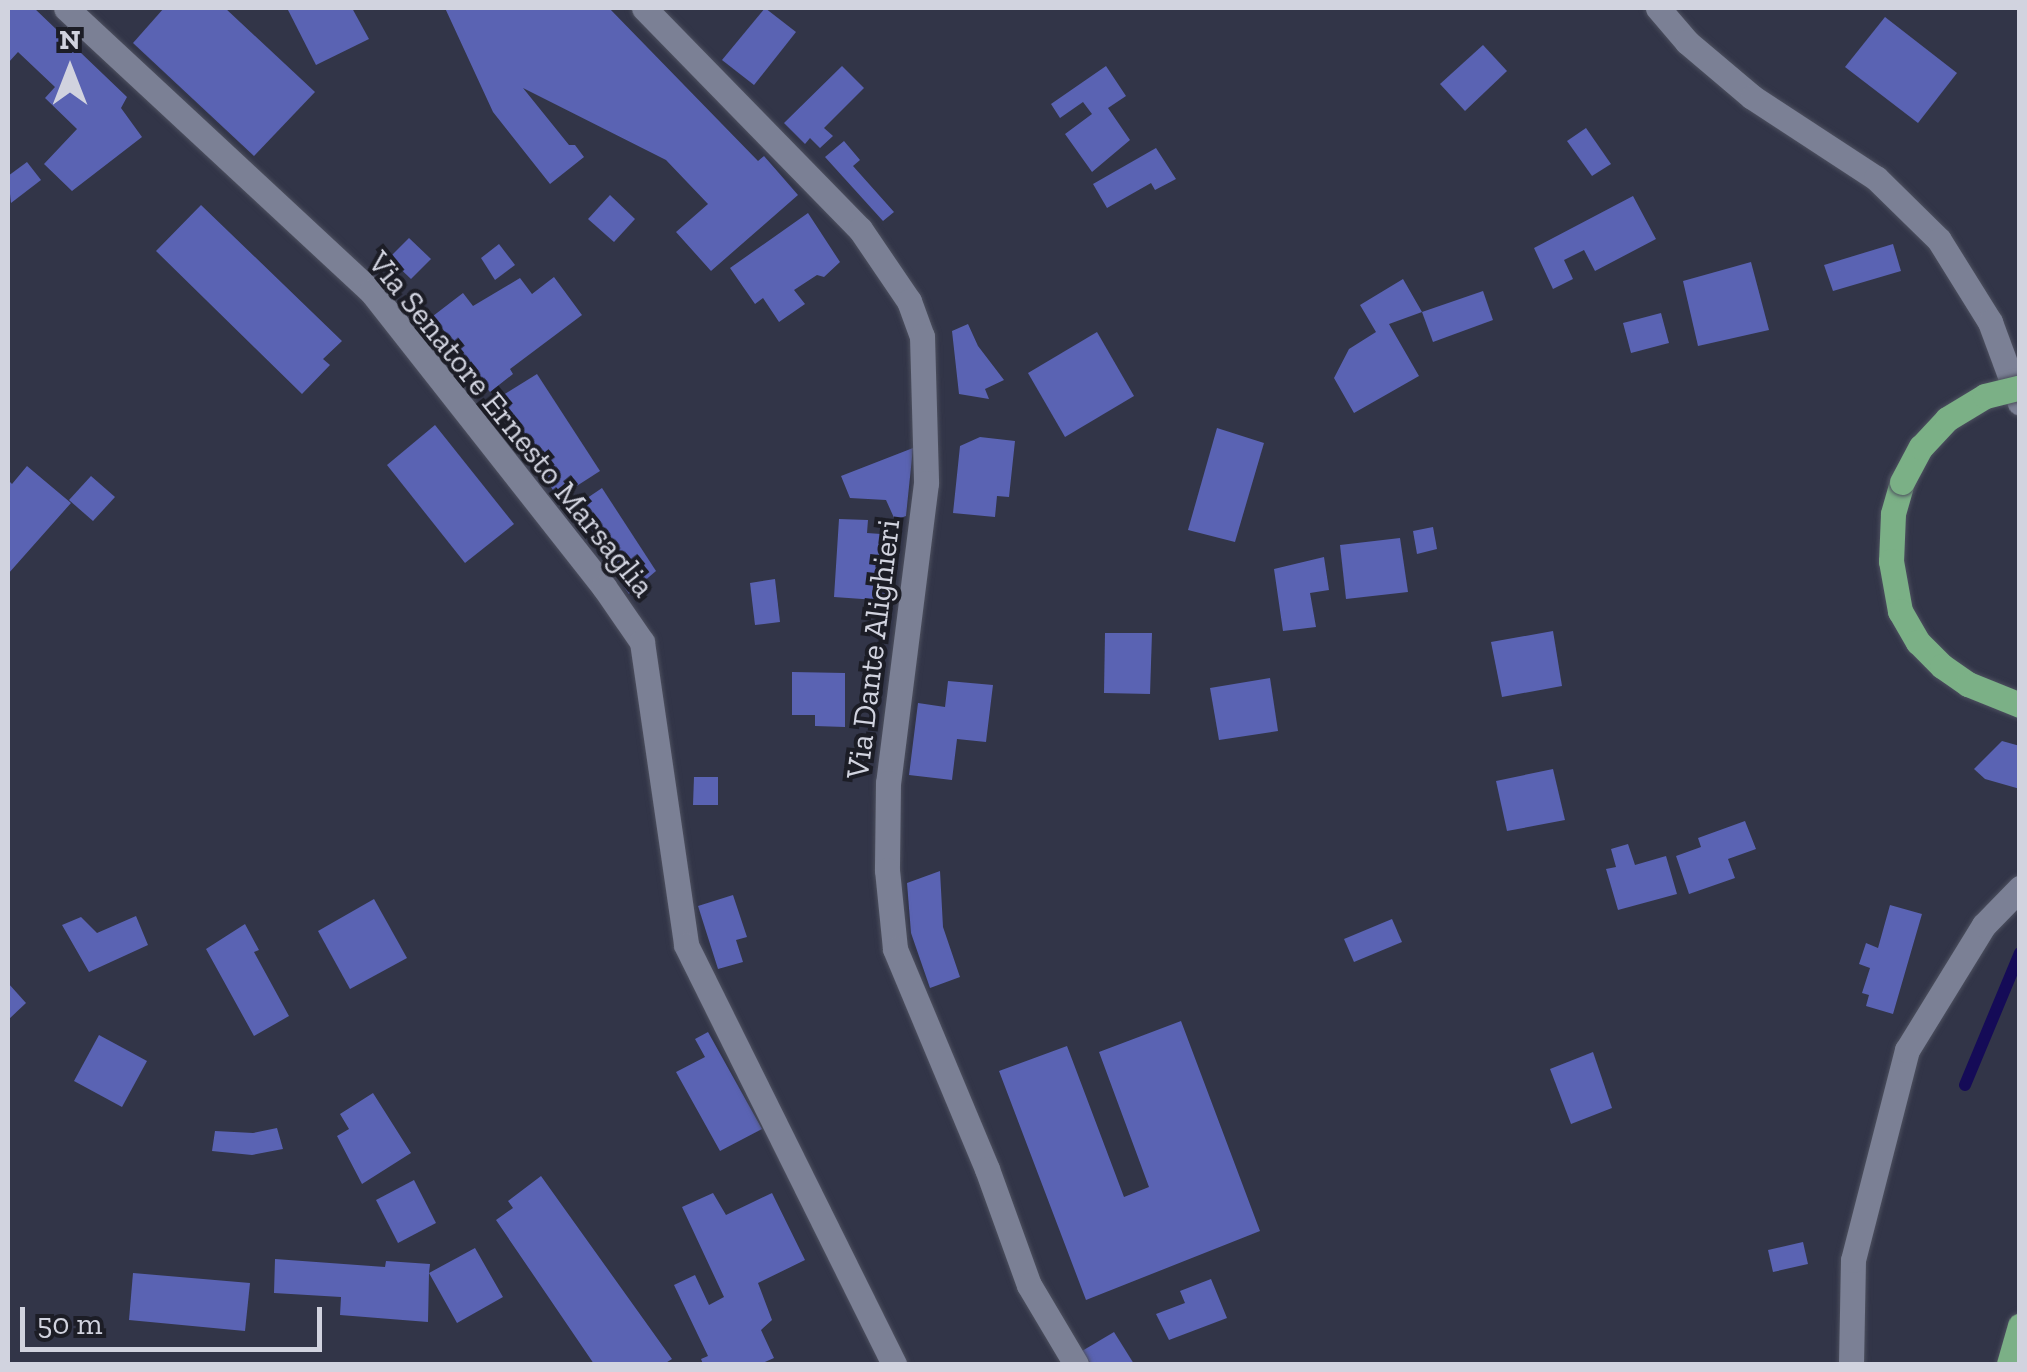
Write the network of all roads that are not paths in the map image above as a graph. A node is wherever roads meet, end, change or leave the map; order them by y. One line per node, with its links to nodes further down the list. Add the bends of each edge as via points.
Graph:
1 (66, 8): 11 (street, Via Senatore Ernesto Marsaglia, via 372,292 642,642 686,945)
2 (644, 8): 12 (street, Via Dante Alighieri, via 860,229 909,301 922,336 926,483 888,783 895,949 1029,1285)
3 (1658, 8): 5 (street, via 1752,97 1876,178 1939,240 1990,322)
4 (2020, 386): 7 (main road, bridge, via 1984,396 1948,418 1921,447 1893,514 1900,611 1942,666)
5 (2020, 403)
6 (2020, 694): 7 (main road)
7 (1992, 695): 8 (main road)
8 (2020, 704)
9 (2020, 888): 13 (street, via 1984,925 1906,1050 1853,1260)
10 (2020, 1326): 14 (main road)
11 (894, 1364)
12 (1076, 1364)
13 (1851, 1364)
14 (2009, 1364)

